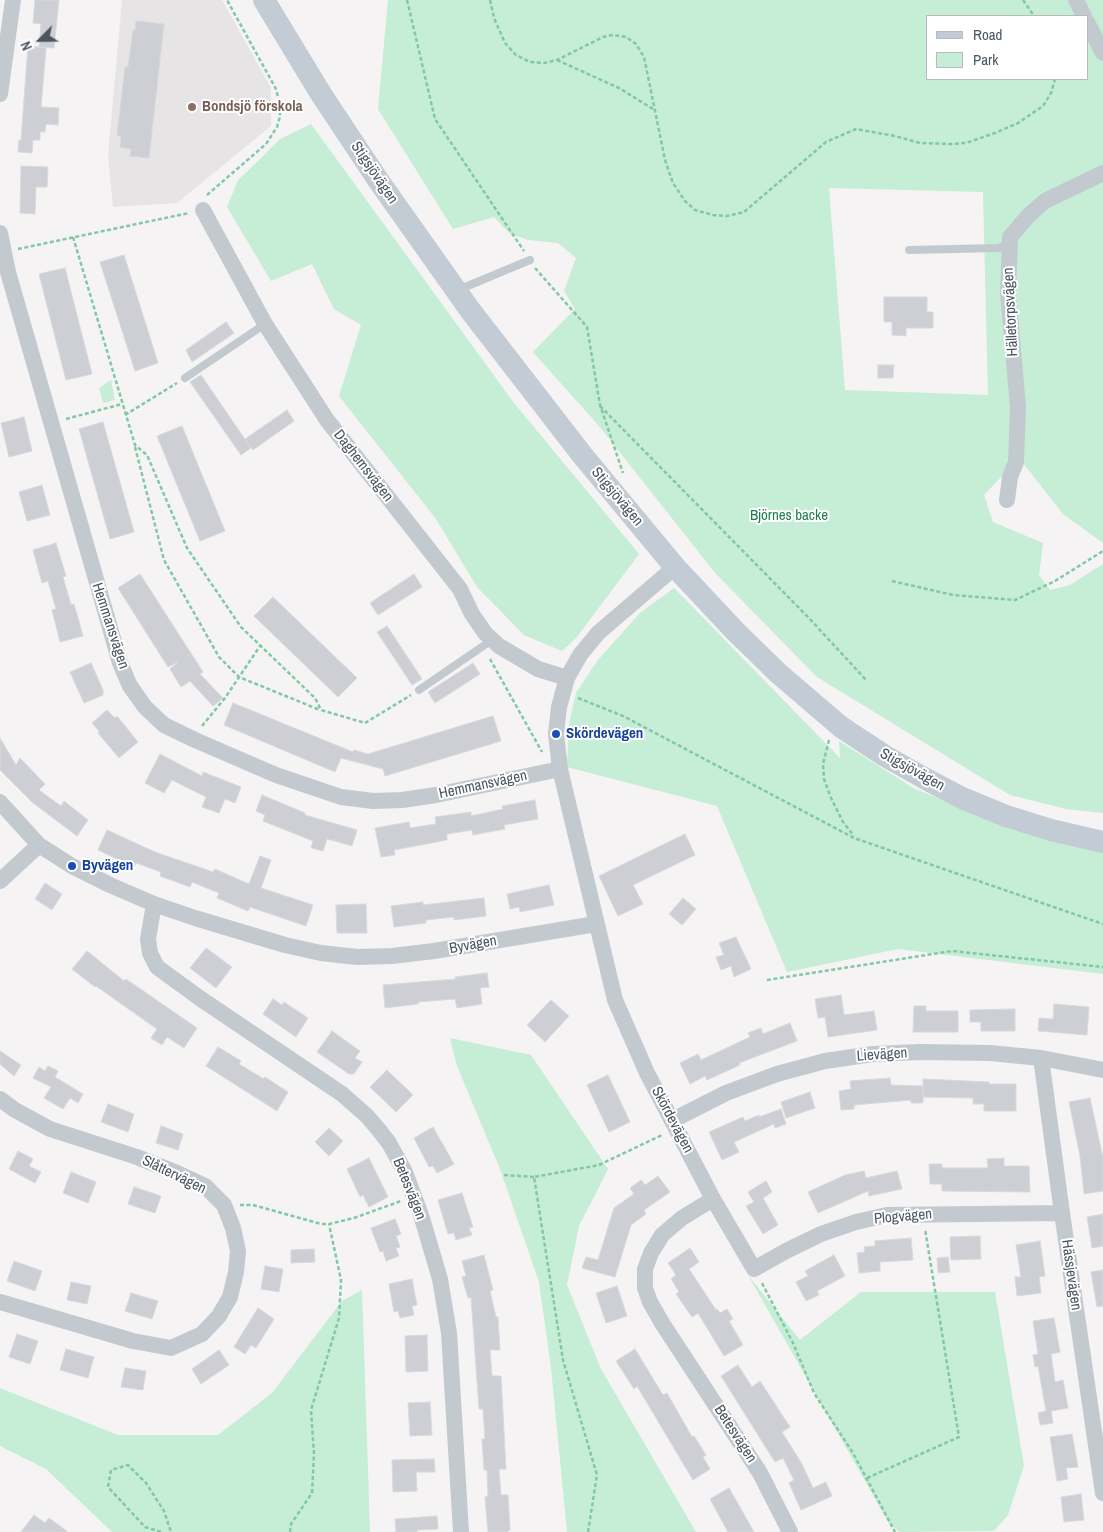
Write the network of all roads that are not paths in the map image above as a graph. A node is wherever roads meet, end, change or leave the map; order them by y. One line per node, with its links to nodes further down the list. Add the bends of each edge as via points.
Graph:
1 (13, 0): 7 (street)
2 (264, 0): 14 (main road, Stigsjövägen, via 368,165)
3 (1076, 0): 4 (street)
4 (1084, 15)
5 (1088, 24): 6 (street)
6 (1103, 53)
7 (0, 94)
8 (1103, 173): 11 (street, Hälletorpsvägen, via 1044,201 1017,227)
9 (203, 210): 15 (street, Daghemsvägen)
10 (0, 233): 22 (street, Hemmansvägen, via 120,663 144,707 164,725 195,740 276,775 349,798 402,800)
11 (1009, 244): 12 (lane, via 999,248); 17 (street, Hälletorpsvägen, via 1008,294 1018,407 1016,462)
12 (909, 250)
13 (530, 260): 14 (lane)
14 (457, 290): 18 (main road, Stigsjövägen, via 583,456)
15 (265, 324): 16 (lane); 19 (street, Daghemsvägen, via 327,420 433,553)
16 (185, 378)
17 (1006, 500)
18 (675, 567): 20 (street, Skördevägen, via 598,633 580,655); 24 (main road, Stigsjövägen, via 778,673 841,727 885,756 962,798 1006,816)
19 (492, 640): 20 (street, Daghemsvägen); 21 (lane)
20 (565, 685): 22 (street, Skördevägen, via 556,734)
21 (419, 690)
22 (560, 769): 28 (street, Skördevägen)
23 (0, 802): 25 (street, Byvägen)
24 (1103, 842)
25 (39, 844): 26 (street); 27 (street, Byvägen, via 79,870)
26 (0, 881)
27 (154, 904): 28 (street, Byvägen, via 285,945 357,957 434,951); 38 (street, Betesvägen, via 148,939 157,967 342,1094 367,1116 405,1172 440,1279 449,1333)
28 (596, 924): 32 (street, Skördevägen, via 615,1000 647,1073)
29 (1041, 1058): 30 (street, Lievägen); 32 (street, Lievägen, via 921,1052 825,1061 726,1093); 34 (street, Hässjevägen)
30 (1103, 1070)
31 (0, 1099): 36 (street, Slåttervägen, via 50,1128 137,1157 205,1186 224,1206 238,1251 230,1297 219,1316 202,1334 171,1348 133,1341)
32 (675, 1124): 33 (street, Skördevägen)
33 (713, 1199): 35 (street, Skördevägen); 39 (street, Betesvägen, via 662,1235 645,1269 645,1288 662,1323 760,1473)
34 (1062, 1213): 35 (street, Plogvägen, via 887,1215 821,1234); 37 (street, Hässjevägen)
35 (754, 1269)
36 (0, 1302)
37 (1103, 1493)
38 (461, 1532)
39 (790, 1532)

